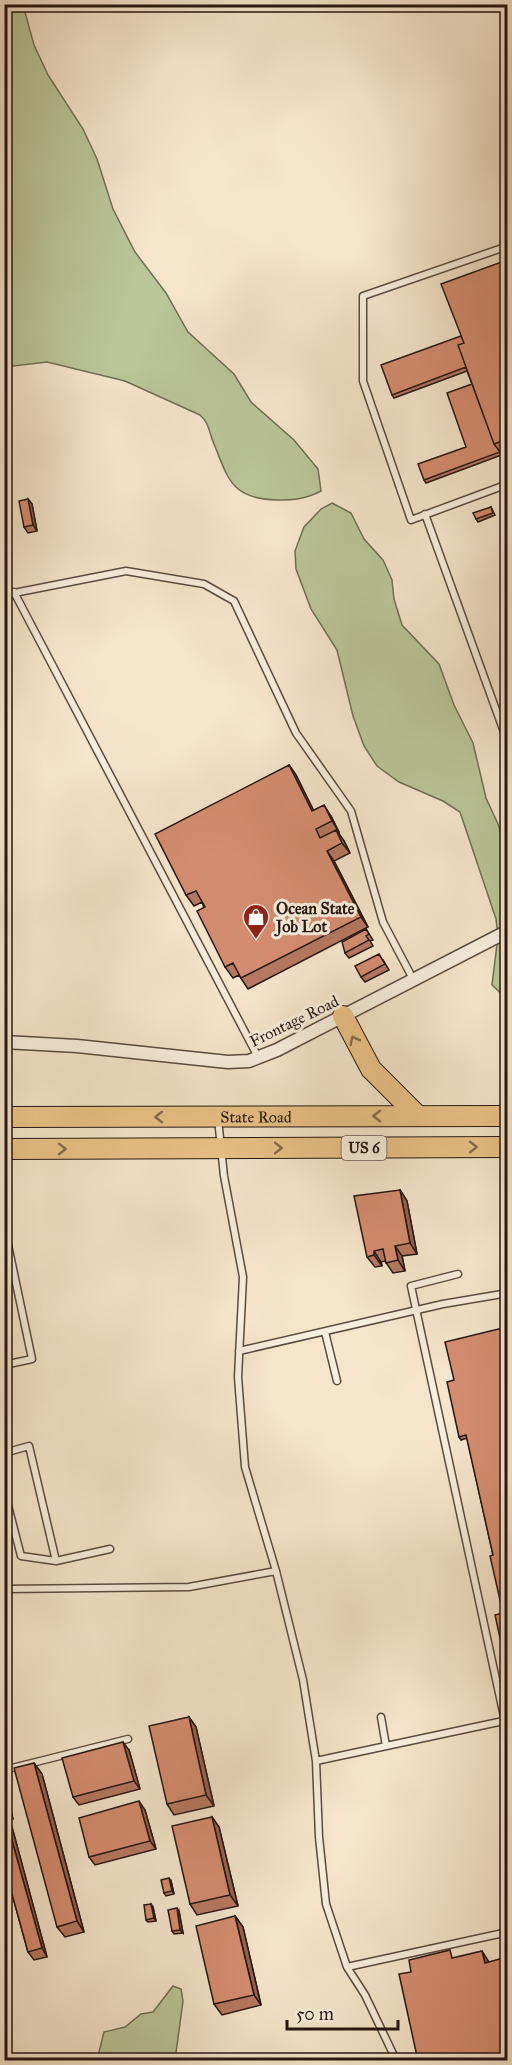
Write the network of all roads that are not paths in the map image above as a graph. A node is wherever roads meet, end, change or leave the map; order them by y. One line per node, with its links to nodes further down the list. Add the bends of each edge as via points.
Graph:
1 (507, 246): 3 (lane, via 363,296 363,381 411,520)
2 (507, 484): 3 (lane)
3 (425, 514): 6 (lane)
4 (14, 592): 5 (lane); 9 (lane, via 126,571 204,584 234,601 296,733 351,811 383,922); 12 (lane)
5 (4, 595)
6 (505, 728): 7 (lane)
7 (507, 743)
8 (507, 931): 9 (street, Frontage Road)
9 (413, 979): 10 (street, Frontage Road)
10 (343, 1016): 12 (street, Frontage Road); 13 (main road, one-way to 10, via 371,1069)
11 (4, 1042): 12 (street, Frontage Road, via 228,1062)
12 (258, 1058)
13 (418, 1116): 14 (main road, State Road / US 6); 16 (main road, State Road / US 6, one-way to 16)
14 (507, 1116)
15 (4, 1117): 16 (main road, State Road / US 6, one-way to 15)
16 (217, 1117): 19 (lane)
17 (507, 1147): 19 (main road, State Road / US 6, one-way to 17)
18 (4, 1149): 19 (main road, State Road / US 6, one-way to 19)
19 (220, 1149): 25 (lane, via 243,1277)
20 (4, 1226): 26 (lane, via 32,1359)
21 (458, 1274): 23 (lane, via 411,1286)
22 (507, 1293): 23 (lane)
23 (416, 1311): 24 (lane); 35 (lane)
24 (325, 1332): 25 (lane); 27 (lane)
25 (239, 1351): 32 (lane, via 245,1467)
26 (4, 1365)
27 (337, 1380)
28 (4, 1453): 31 (lane, via 29,1446)
29 (4, 1490): 31 (lane, via 21,1556)
30 (110, 1549): 31 (lane)
31 (56, 1561)
32 (276, 1571): 33 (lane, via 189,1587); 38 (lane, via 303,1680)
33 (4, 1589)
34 (381, 1717): 37 (lane)
35 (506, 1720): 37 (lane)
36 (128, 1739): 39 (lane)
37 (386, 1746): 38 (lane)
38 (316, 1761): 41 (lane, via 326,1904)
39 (4, 1770)
40 (507, 1932): 41 (lane)
41 (346, 1967): 42 (lane, via 365,1995)
42 (396, 2061)

